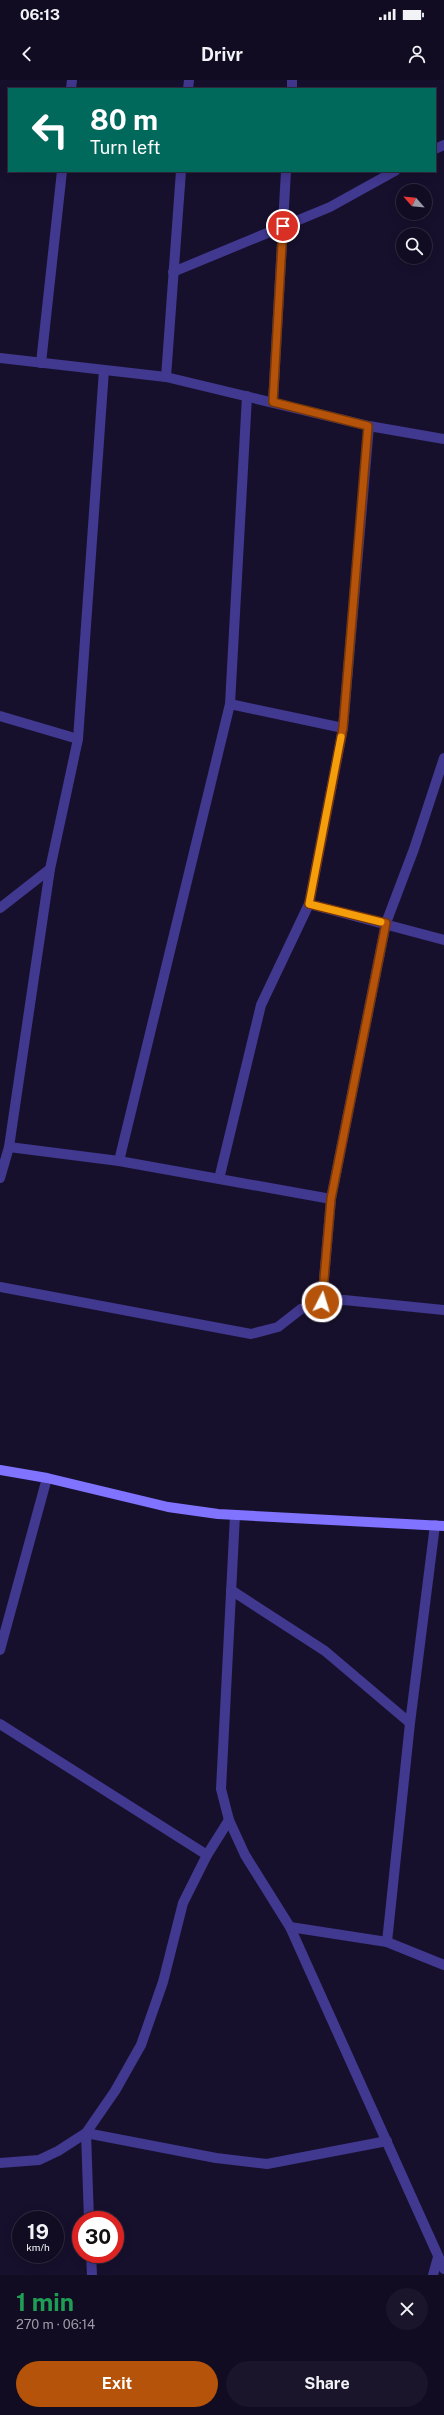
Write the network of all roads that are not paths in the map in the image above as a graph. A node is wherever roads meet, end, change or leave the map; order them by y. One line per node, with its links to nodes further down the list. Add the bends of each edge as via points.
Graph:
1 (62, 172): 8 (street)
2 (181, 172): 6 (street)
3 (286, 172): 5 (street)
4 (393, 172): 5 (street, via 330,207)
5 (283, 226): 6 (street); 12 (street)
6 (173, 272): 10 (street)
7 (0, 358): 8 (street)
8 (41, 363): 9 (street)
9 (104, 370): 10 (street); 18 (street)
10 (166, 377): 11 (street)
11 (247, 396): 12 (street); 15 (street)
12 (273, 402): 13 (street)
13 (368, 426): 14 (street); 17 (street)
14 (444, 439)
15 (230, 704): 17 (street); 26 (street)
16 (0, 716): 18 (street)
17 (343, 728): 21 (street)
18 (78, 739): 20 (street)
19 (444, 758): 23 (street)
20 (50, 869): 22 (street); 25 (street)
21 (309, 904): 23 (street); 28 (street, via 261,1005)
22 (0, 908)
23 (386, 923): 24 (street); 29 (street)
24 (444, 940)
25 (9, 1147): 26 (street); 27 (street)
26 (119, 1161): 28 (street)
27 (0, 1178)
28 (218, 1179): 29 (street)
29 (331, 1199): 31 (street)
30 (0, 1287): 31 (street, via 251,1334 278,1327 301,1308)
31 (322, 1302): 32 (street, via 344,1300)
32 (444, 1310)
33 (0, 1470): 34 (street)
34 (48, 1478): 35 (street, via 168,1507); 38 (street)
35 (235, 1515): 36 (street); 37 (street)
36 (439, 1525): 39 (street)
37 (231, 1590): 39 (street, via 325,1651); 41 (street, via 222,1789)
38 (0, 1650)
39 (410, 1723): 44 (street)
40 (0, 1724): 42 (street)
41 (229, 1820): 42 (street); 43 (street, via 245,1854)
42 (207, 1855): 46 (street, via 183,1904 163,1982 141,2045 115,2091)
43 (290, 1927): 44 (street); 47 (street)
44 (387, 1942): 45 (street)
45 (444, 1965)
46 (86, 2133): 47 (street, via 216,2158 267,2164); 48 (street, via 58,2152 39,2160); 49 (street)
47 (387, 2141): 50 (street)
48 (0, 2163)
49 (89, 2211)
50 (438, 2256): 52 (street); 54 (street)
51 (91, 2263): 53 (street)
52 (444, 2270)
53 (92, 2275)
54 (433, 2275)

